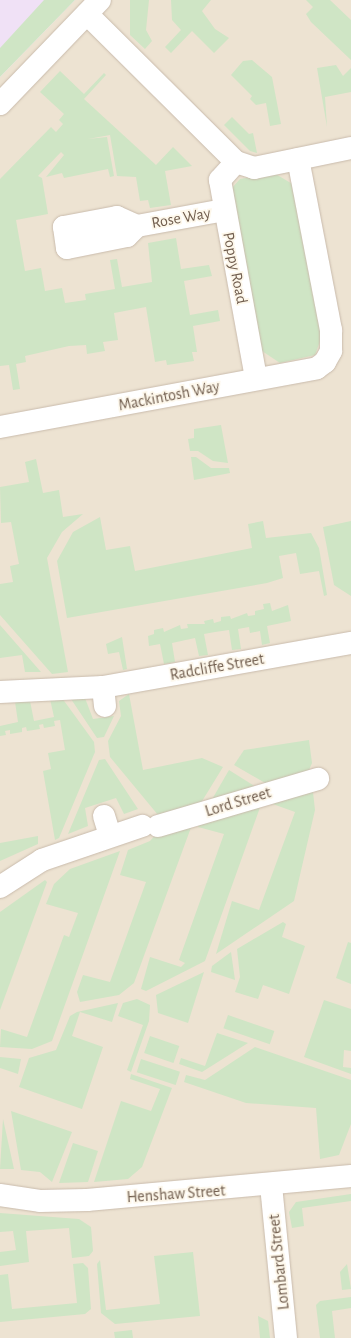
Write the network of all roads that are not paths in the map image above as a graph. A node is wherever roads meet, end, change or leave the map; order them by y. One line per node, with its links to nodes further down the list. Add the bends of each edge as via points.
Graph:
1 (93, 7): 2 (street); 5 (street)
2 (0, 104)
3 (351, 148): 4 (street)
4 (298, 159): 5 (street, via 254,168); 8 (street, Mackintosh Way, via 331,330 331,352 326,362 317,368)
5 (236, 162): 6 (street, Poppy Road, via 220,180)
6 (224, 210): 7 (street, Rose Way); 8 (street, Poppy Road)
7 (137, 226)
8 (256, 379): 9 (street, Mackintosh Way)
9 (0, 428)
10 (338, 652): 11 (street, Radcliffe Street, via 104,696)
11 (0, 692)
12 (318, 779): 13 (street, Lord Street, via 150,826 107,826 28,866)
13 (0, 887)
14 (351, 1176): 15 (street, Henshaw Street)
15 (271, 1185): 16 (street, Henshaw Street, via 87,1200 40,1201); 17 (street, Lombard Street)
16 (0, 1196)
17 (286, 1338)

